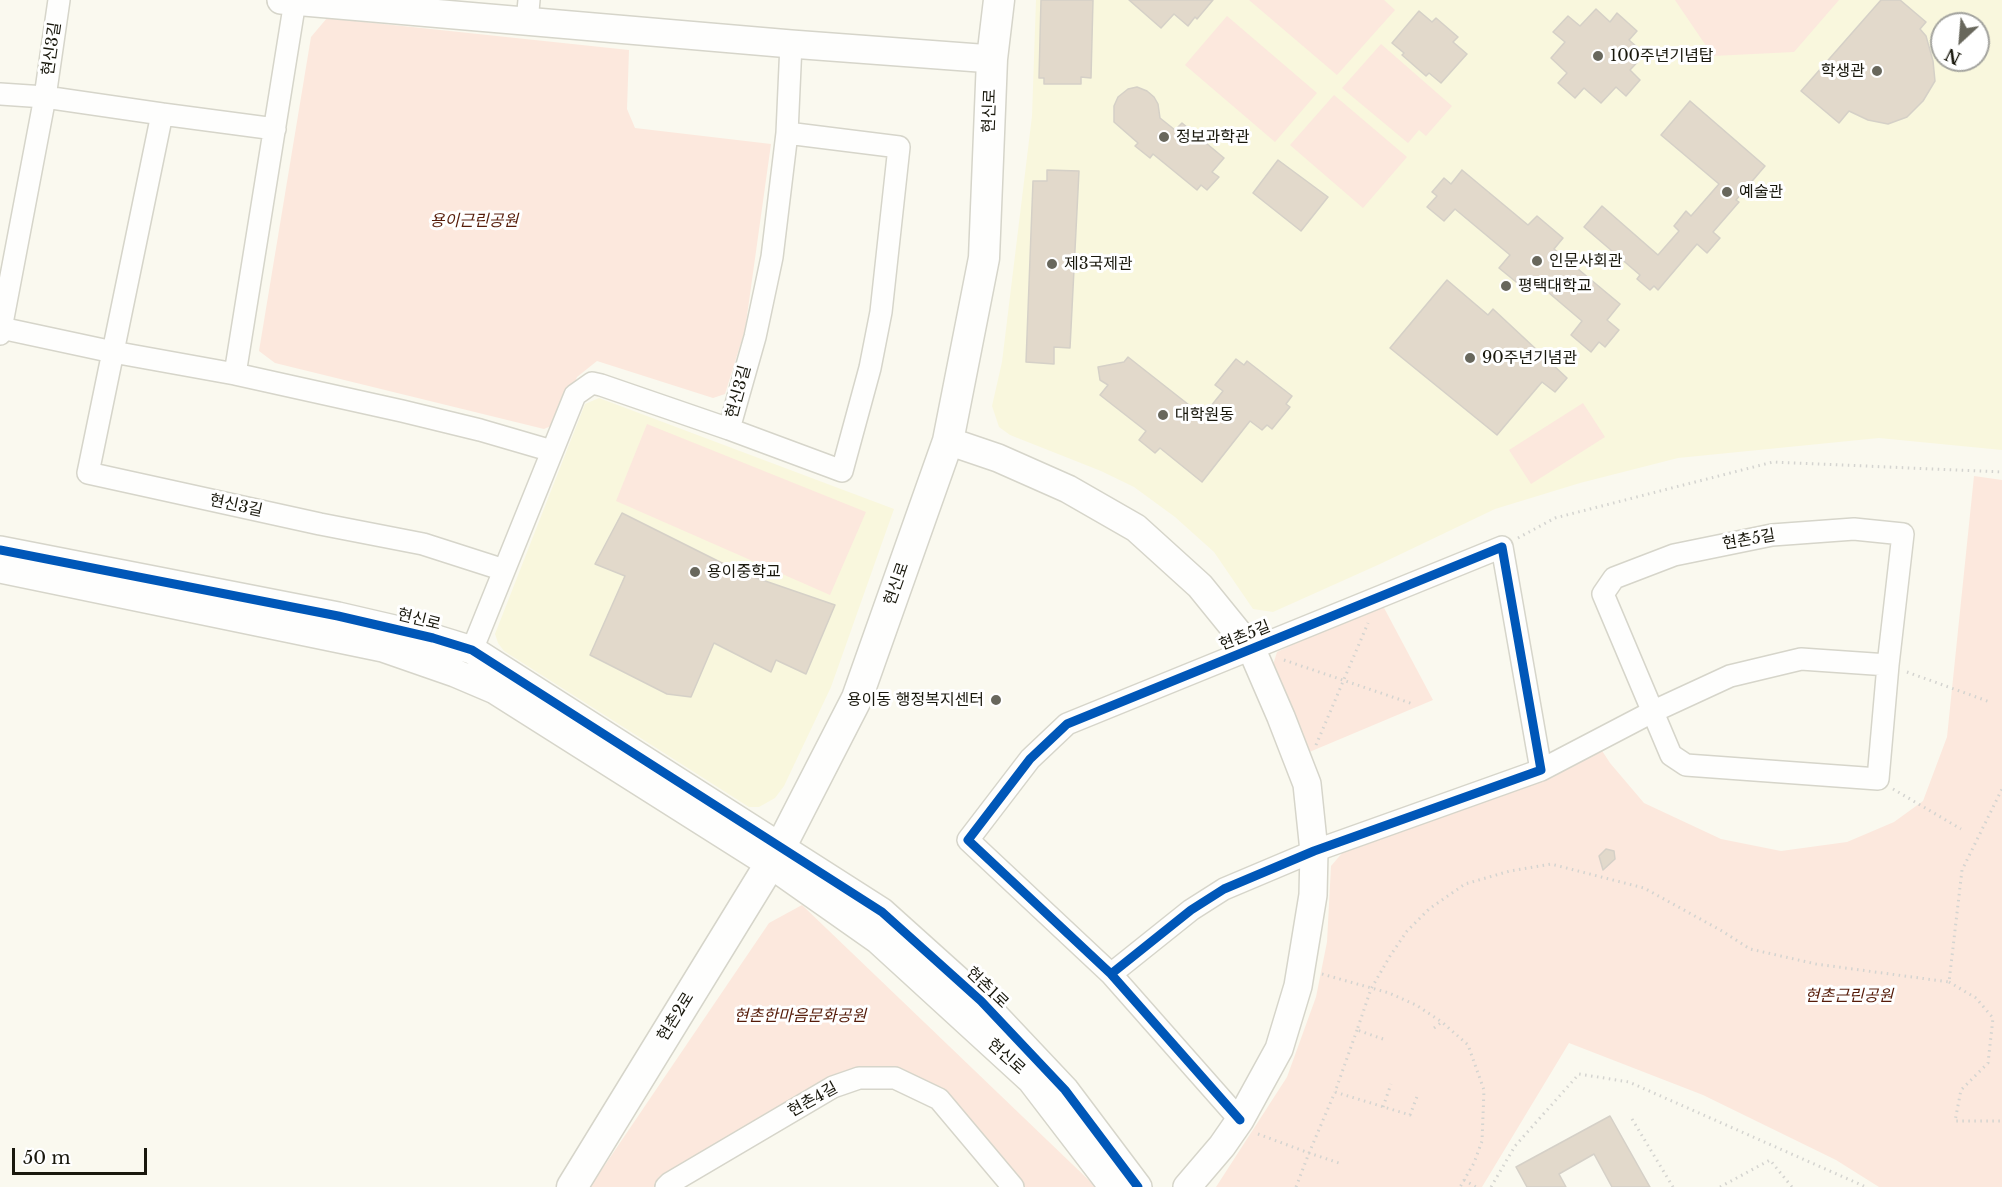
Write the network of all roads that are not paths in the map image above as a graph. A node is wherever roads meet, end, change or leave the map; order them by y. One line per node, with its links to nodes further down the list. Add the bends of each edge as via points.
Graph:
1 (59, 0): 8 (street, 현신3길)
2 (999, 0): 6 (main road, 현신로)
3 (288, 1): 4 (street); 10 (street)
4 (528, 11): 5 (street)
5 (791, 45): 6 (street); 11 (street, 현신3길)
6 (992, 59): 16 (main road, 현신로, via 984,258)
7 (0, 94): 8 (street)
8 (45, 97): 9 (street, 현신3길); 12 (street, 현신3길)
9 (162, 114): 10 (street); 13 (street, 현신3길)
10 (274, 129): 14 (street)
11 (787, 133): 15 (street, 현신3길, via 772,257); 15 (street, via 899,147 881,312 842,471)
12 (1, 331): 13 (street, 현신3길)
13 (113, 352): 14 (street, 현신3길); 20 (street, 현신3길, via 88,473 423,544)
14 (235, 374): 17 (street, 현신3길, via 458,425)
15 (729, 429): 17 (street, 현신3길, via 592,383 575,395)
16 (948, 441): 22 (street, 현촌5길, via 1068,489 1136,528 1200,586); 27 (main road, 현신로, via 857,698)
17 (552, 451): 20 (street, 현신3길)
18 (0, 550): 21 (street, 현신로, via 338,616)
19 (0, 569): 27 (street, 현신로, via 383,648 455,673 495,690)
20 (504, 570): 21 (street, 현신3길)
21 (472, 650): 27 (street, 현신로)
22 (1252, 650): 25 (street, 현촌5길, via 1502,547); 26 (street, 현촌5길, via 1306,784); 28 (street, 현촌5길, via 1067,724 1030,759 968,840)
23 (1888, 665): 24 (street, via 1801,659 1730,676); 24 (street, 현촌5길, via 1878,779 1686,765 1671,754); 24 (street, 현촌5길, via 1903,534 1854,529 1772,535 1674,555 1614,578 1603,594)
24 (1652, 712): 25 (street)
25 (1541, 770): 26 (street)
26 (1314, 851): 28 (street, via 1224,890 1191,910); 29 (street, 현촌5길, via 1313,895 1298,986 1279,1049)
27 (775, 856): 31 (main road, 현촌2로); 33 (street, 현신로, via 878,940 1031,1080); 34 (street, 현촌1로, via 882,912 981,1001 1065,1090)
28 (1111, 974): 29 (street, 현촌5길)
29 (1248, 1126): 35 (street, 현촌5길, via 1222,1146)
30 (1007, 1185): 32 (street, 현촌4길, via 939,1099 895,1078 859,1078 833,1087)
31 (572, 1187)
32 (666, 1187)
33 (1113, 1187)
34 (1138, 1187)
35 (1187, 1187)

